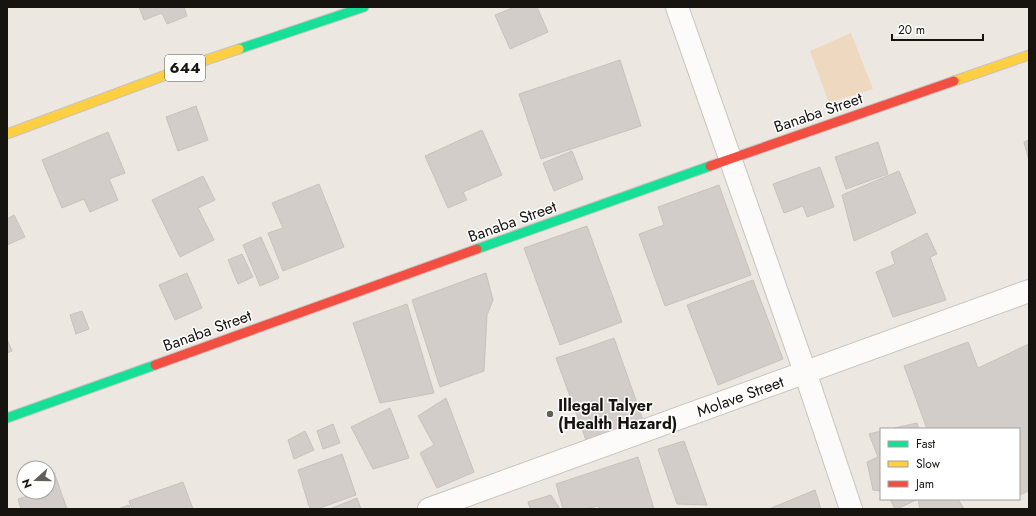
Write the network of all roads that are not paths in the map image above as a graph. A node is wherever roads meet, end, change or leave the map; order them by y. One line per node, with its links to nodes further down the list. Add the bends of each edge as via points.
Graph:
1 (364, 7): 4 (street, 644, via 209,59)
2 (677, 7): 5 (street)
3 (1029, 55): 5 (street, Banaba Street)
4 (7, 134)
5 (730, 159): 7 (street); 8 (street, Banaba Street)
6 (1029, 291): 7 (street, Molave Street)
7 (805, 372): 9 (street, Molave Street); 10 (street)
8 (7, 418)
9 (429, 509)
10 (851, 509)

